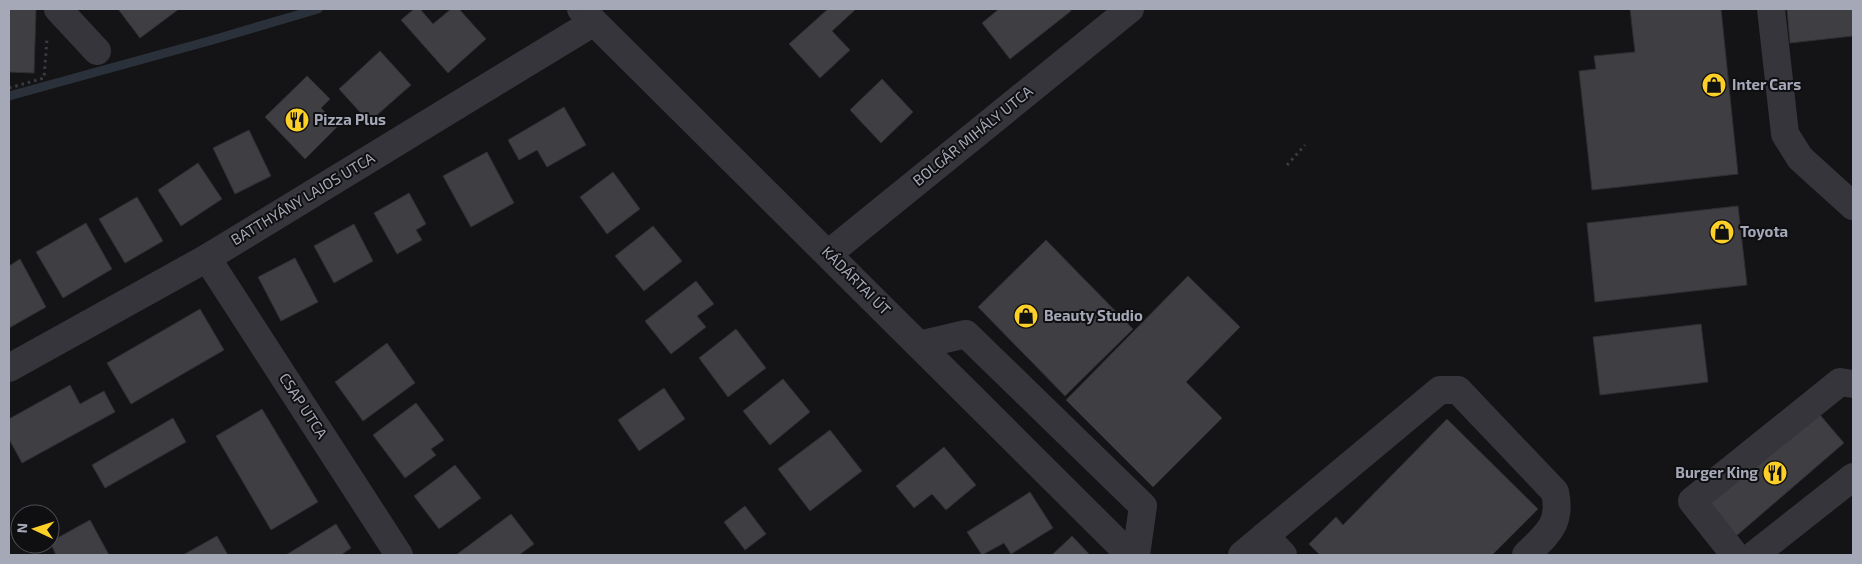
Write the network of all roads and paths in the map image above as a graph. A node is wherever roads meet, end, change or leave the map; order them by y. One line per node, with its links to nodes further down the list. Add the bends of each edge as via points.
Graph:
1 (58, 9): 6 (street)
2 (1771, 9): 10 (street, via 1785,134 1800,158)
3 (1120, 12): 11 (street, BOLGÁR MIHÁLY UTCA)
4 (587, 15): 11 (street, KÁDÁRTAI ÚT); 12 (street, BATTHYÁNY LAJOS UTCA)
5 (47, 38): 7 (path, via 44,78)
6 (97, 51)
7 (9, 88)
8 (1305, 146): 9 (path)
9 (1287, 165)
10 (1853, 204)
11 (828, 254): 13 (street, KÁDÁRTAI ÚT)
12 (207, 258): 14 (street, BATTHYÁNY LAJOS UTCA); 18 (street, CSAP UTCA)
13 (919, 344): 19 (street, KÁDÁRTAI ÚT); 20 (street, via 966,334 1143,506)
14 (9, 368)
15 (1853, 384): 24 (street, via 1840,382 1692,501)
16 (1853, 477): 25 (street)
17 (1264, 536): 21 (street); 22 (street); 23 (street, via 1440,390 1458,390 1555,492 1559,509 1550,531)
18 (399, 555)
19 (1130, 555)
20 (1136, 555)
21 (1242, 555)
22 (1283, 555)
23 (1526, 555)
24 (1735, 555)
25 (1754, 555)

